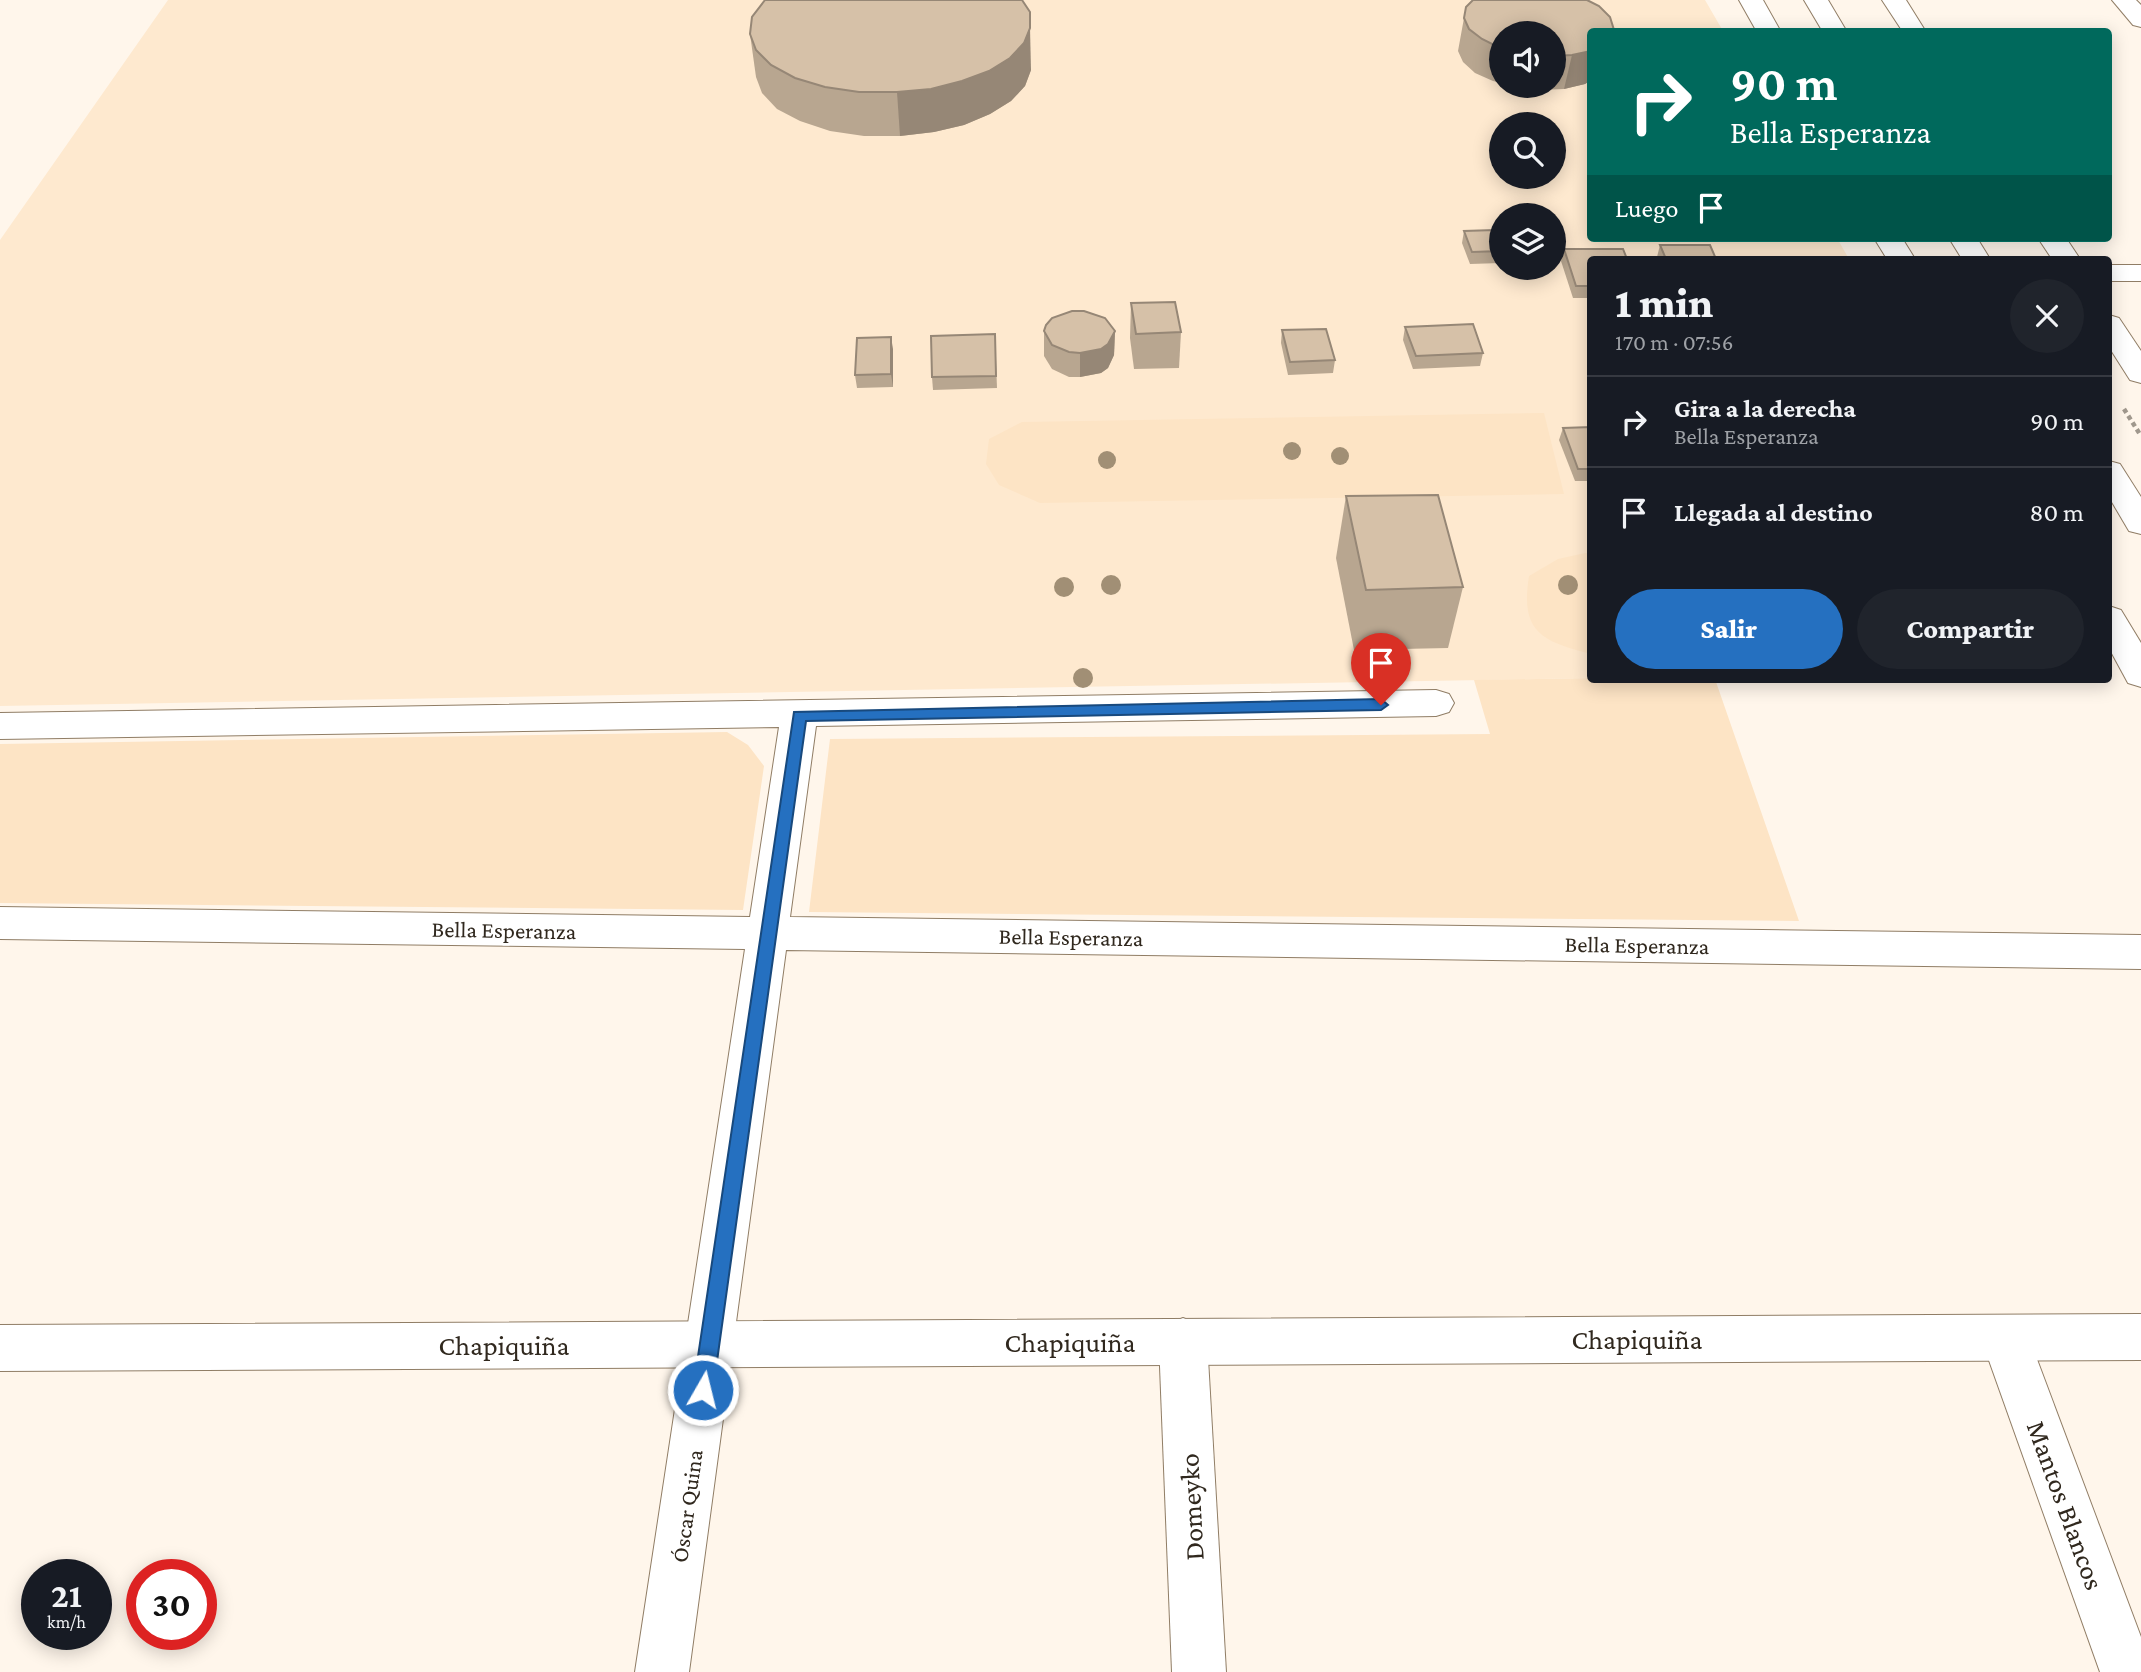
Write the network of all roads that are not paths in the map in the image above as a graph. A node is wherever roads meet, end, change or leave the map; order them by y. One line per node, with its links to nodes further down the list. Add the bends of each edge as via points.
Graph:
1 (1751, 0): 6 (street)
2 (1816, 0): 7 (street)
3 (1894, 0): 8 (street)
4 (2124, 0): 5 (street)
5 (2141, 20)
6 (1767, 28)
7 (1833, 28)
8 (1912, 28)
9 (2112, 273): 10 (street)
10 (2141, 273)
11 (2112, 329): 12 (street)
12 (2141, 374)
13 (2112, 476): 14 (street)
14 (2141, 523)
15 (2112, 623): 16 (street)
16 (2141, 674)
17 (1436, 704): 18 (street)
18 (799, 715): 19 (street); 21 (street, Óscar Quina)
19 (0, 726)
20 (0, 923): 21 (street, Bella Esperanza)
21 (769, 933): 22 (street, Bella Esperanza); 26 (street, Óscar Quina)
22 (2141, 951)
23 (2141, 1337): 24 (street, Chapiquiña)
24 (2005, 1338): 25 (street, Chapiquiña); 30 (street, Mantos Blancos)
25 (1183, 1342): 26 (street, Chapiquiña); 29 (street, Domeyko)
26 (709, 1345): 27 (street, Chapiquiña); 28 (street, Óscar Quina)
27 (0, 1348)
28 (662, 1672)
29 (1199, 1672)
30 (2127, 1672)

